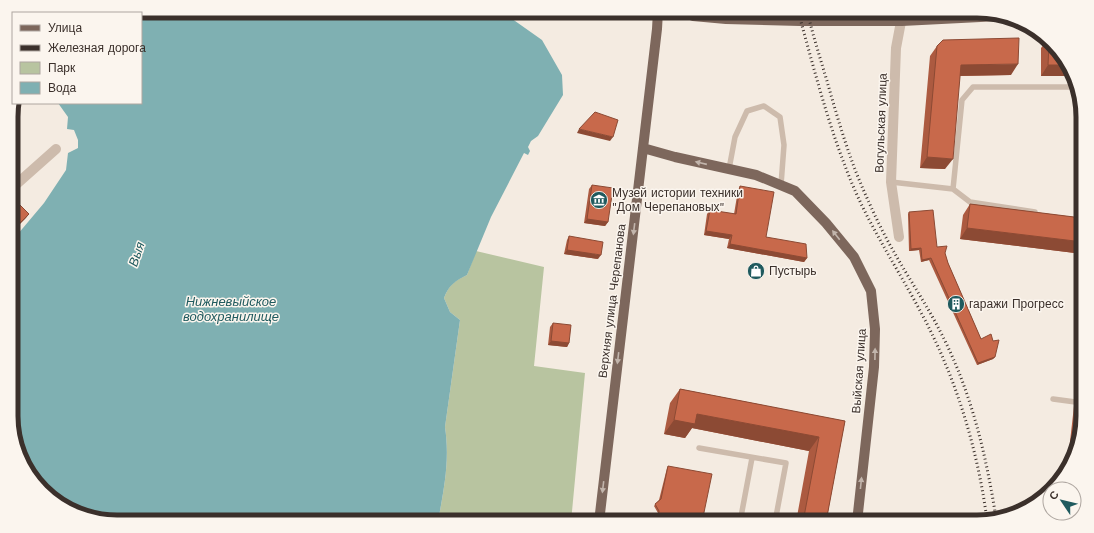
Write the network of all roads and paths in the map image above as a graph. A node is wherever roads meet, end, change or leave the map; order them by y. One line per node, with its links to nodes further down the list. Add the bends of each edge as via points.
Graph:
1 (658, 18): 6 (main road, Верхняя улица Черепанова)
2 (715, 18): 3 (main road)
3 (785, 18)
4 (902, 18): 9 (street, Вогульская улица, via 896,48)
5 (1072, 87): 12 (lane, via 974,87 962,100)
6 (643, 148): 8 (main road, Выйская улица, one-way to 6); 19 (main road, Верхняя улица Черепанова, one-way to 19)
7 (56, 149): 10 (street)
8 (729, 169): 11 (main road, Выйская улица, via 756,175); 11 (lane, via 735,137 747,112 764,106 780,117 784,145)
9 (891, 182): 12 (lane); 14 (street, Вогульская улица)
10 (18, 183)
11 (781, 185): 22 (main road, Выйская улица, one-way to 11, via 874,367 875,329 871,291 854,257 826,223 796,191)
12 (953, 189): 13 (lane, via 970,202)
13 (1038, 213)
14 (899, 237)
15 (1053, 399): 16 (lane)
16 (1076, 402)
17 (698, 448): 18 (lane)
18 (752, 458): 20 (lane); 21 (lane, via 786,463)
19 (600, 515)
20 (741, 515)
21 (776, 515)
22 (858, 515)

